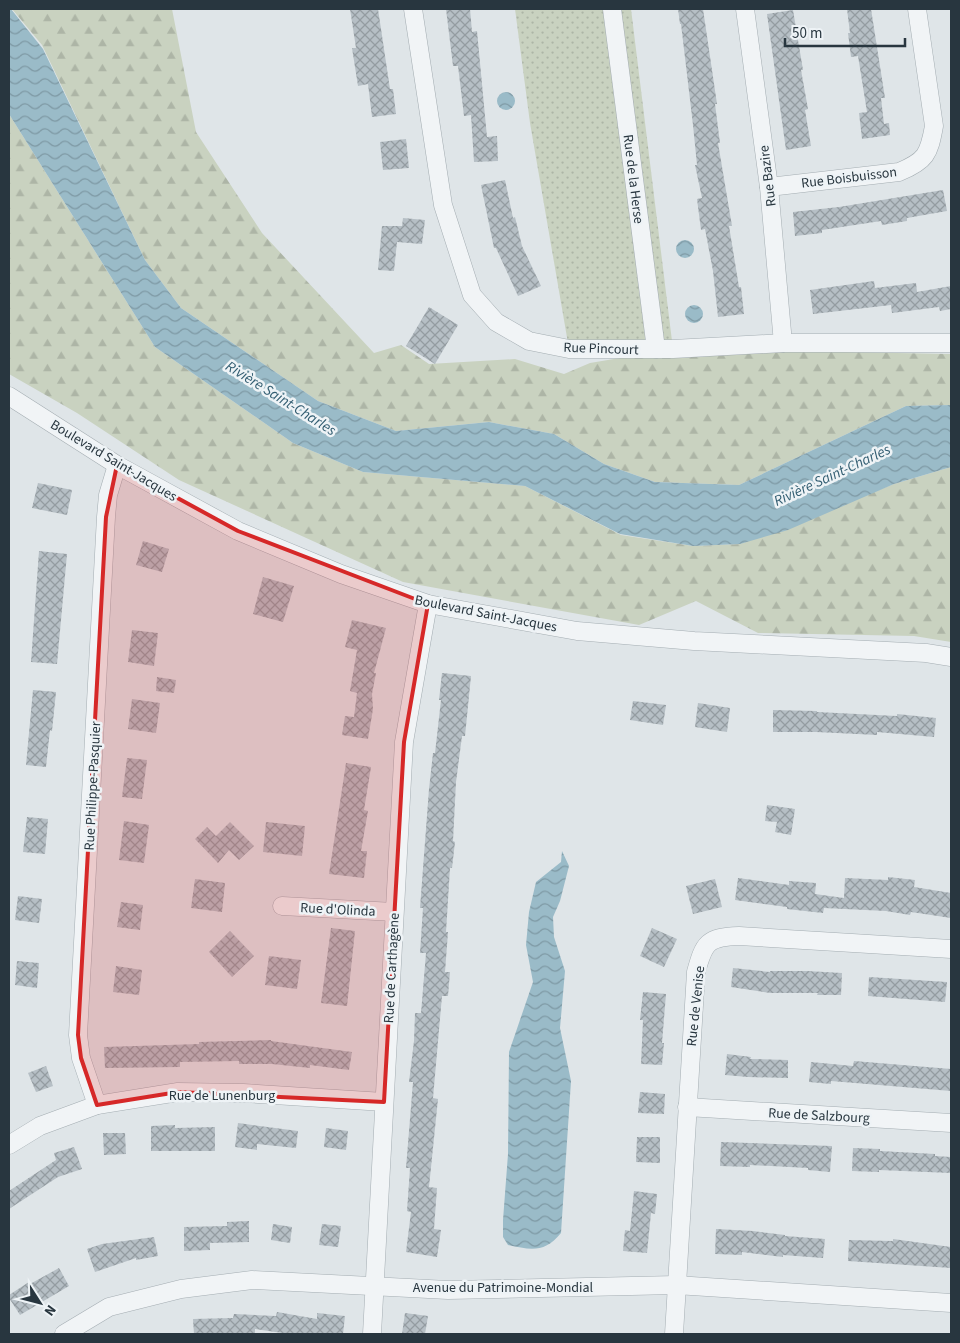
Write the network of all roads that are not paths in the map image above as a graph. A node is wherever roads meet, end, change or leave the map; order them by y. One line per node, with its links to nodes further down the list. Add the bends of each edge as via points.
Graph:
1 (413, 9): 8 (street, Rue Pincourt, via 443,205 472,295 496,322 529,341 569,349)
2 (612, 9): 8 (street, Rue de la Herse)
3 (745, 9): 5 (street, Rue Bazire)
4 (917, 9): 5 (street, Rue Boisbuisson, via 934,126 926,156 899,172)
5 (769, 186): 6 (street, Rue Bazire)
6 (783, 343): 7 (street, Rue Pincourt); 8 (street, Rue Pincourt)
7 (951, 343)
8 (656, 349)
9 (9, 396): 10 (street, Boulevard Saint-Jacques)
10 (117, 465): 11 (street, Boulevard Saint-Jacques, via 238,531 341,574); 17 (street, Rue Philippe-Pasquier, via 108,494 106,517 78,1035 81,1058)
11 (428, 604): 12 (street, Boulevard Saint-Jacques, via 577,631); 14 (street, Rue de Carthagène, via 404,742)
12 (951, 657)
13 (282, 906): 14 (street, Rue d'Olinda)
14 (394, 912): 16 (street, Rue de Carthagène)
15 (951, 949): 18 (street, Rue de Venise, via 739,936 720,937 707,944 696,972)
16 (384, 1102): 17 (street, Rue de Lunenburg, via 178,1092); 21 (street, Rue de Carthagène)
17 (97, 1105): 20 (street, Rue de Lunenburg, via 40,1126)
18 (687, 1107): 19 (street, Rue de Salzbourg); 22 (street, Rue de Venise)
19 (951, 1123)
20 (9, 1145)
21 (375, 1285): 22 (street, Avenue du Patrimoine-Mondial, via 448,1290); 24 (street, Avenue du Patrimoine-Mondial, via 252,1280 181,1288 109,1308); 25 (street, Rue de Carthagène)
22 (676, 1285): 23 (street, Avenue du Patrimoine-Mondial); 26 (street, Rue de Venise)
23 (951, 1303)
24 (64, 1334)
25 (372, 1334)
26 (674, 1334)

